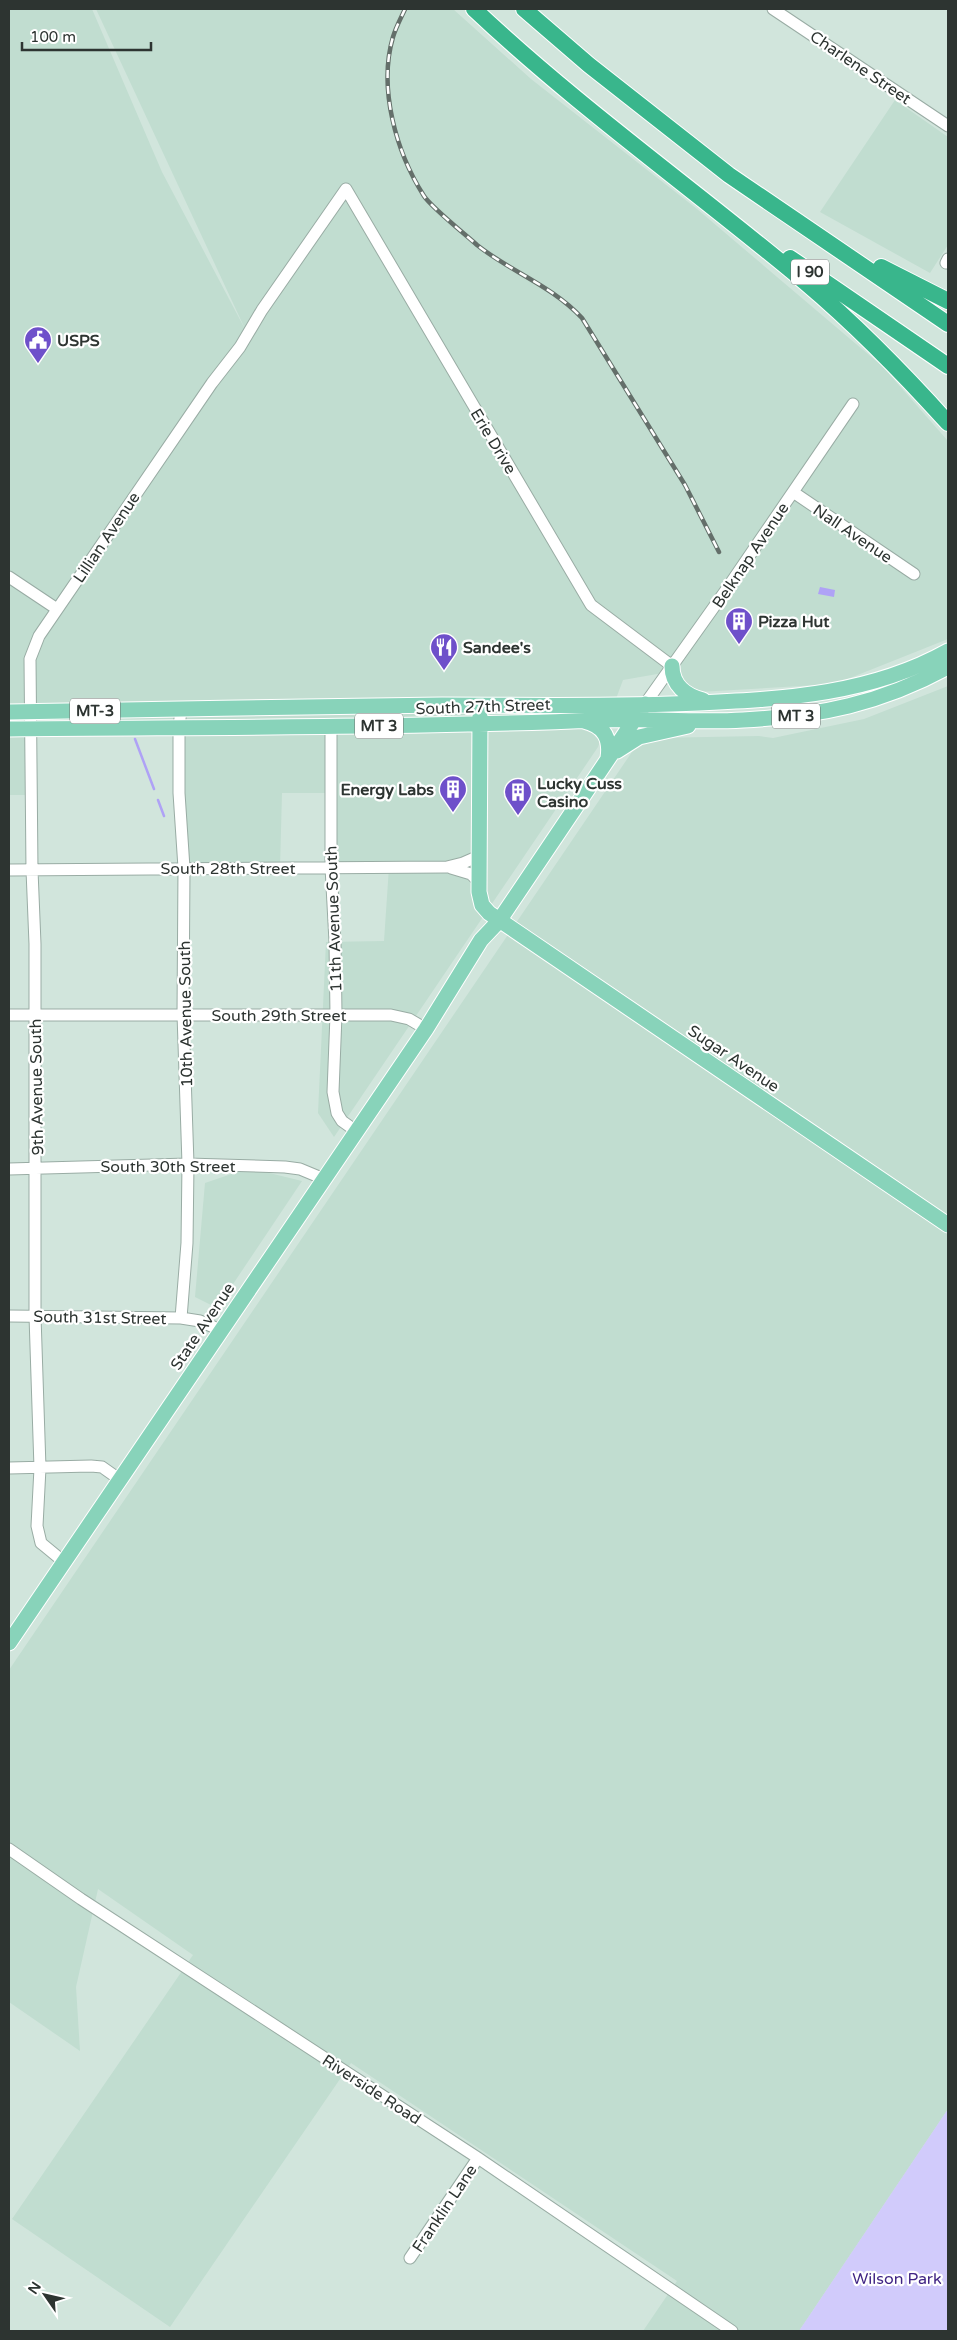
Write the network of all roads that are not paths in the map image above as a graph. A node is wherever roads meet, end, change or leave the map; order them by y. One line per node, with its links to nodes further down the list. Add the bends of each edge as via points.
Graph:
1 (474, 9): 6 (highway, I 90, via 525,55)
2 (524, 9): 5 (highway, I 90, via 589,65)
3 (773, 9): 4 (street, Charlene Street)
4 (948, 126)
5 (729, 175): 8 (highway, via 872,263); 9 (highway, I 90)
6 (674, 176): 10 (highway, I 90); 12 (highway, via 806,283 879,349)
7 (346, 189): 16 (street, Lillian Avenue); 18 (street, Erie Drive, via 591,605)
8 (948, 301)
9 (948, 324)
10 (948, 366)
11 (853, 404): 13 (street, Belknap Avenue)
12 (948, 423)
13 (793, 492): 14 (street, Nall Avenue); 18 (street, Belknap Avenue)
14 (914, 574)
15 (9, 577): 16 (street)
16 (57, 609): 24 (street, 9th Avenue South, via 33,648 30,659)
17 (948, 651): 20 (main road, South 27th Street / MT 3, via 900,673 823,694)
18 (672, 666): 20 (main road, via 675,679 683,690 693,697); 21 (street, Belknap Avenue)
19 (948, 668): 28 (main road, South 27th Street / MT 3, via 913,686 841,709 805,715)
20 (715, 702): 21 (main road, South 27th Street / MT 3)
21 (645, 704): 22 (main road, South 27th Street); 26 (main road, State Avenue)
22 (481, 705): 23 (main road, South 27th Street); 29 (main road, Sugar Avenue)
23 (181, 710): 24 (main road, South 27th Street / MT-3); 30 (street, 10th Avenue South)
24 (31, 711): 25 (main road, South 27th Street / MT-3); 33 (street, 9th Avenue South)
25 (9, 712)
26 (635, 718): 27 (main road, South 27th Street / MT 3); 28 (main road, South 27th Street / MT 3); 34 (main road, State Avenue)
27 (579, 720): 29 (main road, South 27th Street / MT 3); 34 (main road, via 604,731 609,746)
28 (721, 720): 34 (main road, via 639,737)
29 (480, 724): 31 (main road, South 27th Street / MT 3); 35 (main road, Sugar Avenue)
30 (179, 727): 31 (main road, South 27th Street / MT 3); 33 (main road, South 27th Street / MT 3); 38 (street, 10th Avenue South)
31 (331, 727): 36 (street, 11th Avenue South)
32 (9, 728): 33 (main road, South 27th Street / MT 3)
33 (31, 728): 40 (street, 9th Avenue South)
34 (608, 758): 42 (main road, State Avenue)
35 (479, 856): 37 (street, South 28th Street); 41 (main road, Sugar Avenue)
36 (331, 867): 37 (street, South 28th Street); 38 (street, South 28th Street); 46 (street, 11th Avenue South)
37 (447, 867): 41 (street, South 28th Street, via 465,871)
38 (184, 868): 40 (street, South 28th Street); 44 (street, 10th Avenue South)
39 (9, 870): 40 (street, South 28th Street)
40 (32, 870): 43 (street, 9th Avenue South)
41 (478, 881): 42 (main road, Sugar Avenue, via 482,905)
42 (499, 921): 47 (main road, State Avenue, via 470,973); 53 (main road, Sugar Avenue)
43 (35, 1014): 44 (street, South 29th Street); 45 (street, South 29th Street); 50 (street, 9th Avenue South)
44 (183, 1014): 46 (street, South 29th Street); 49 (street, 10th Avenue South)
45 (9, 1015)
46 (336, 1015): 47 (street, South 29th Street, via 391,1015 409,1019); 48 (street, 11th Avenue South, via 335,1106 342,1121)
47 (426, 1029): 48 (main road, State Avenue)
48 (356, 1131): 52 (main road, State Avenue)
49 (188, 1164): 50 (street, South 30th Street); 52 (street, South 30th Street, via 285,1167); 56 (street, 10th Avenue South, via 187,1243)
50 (36, 1168): 51 (street, South 30th Street); 55 (street, 9th Avenue South)
51 (9, 1169)
52 (324, 1179): 57 (main road, State Avenue)
53 (948, 1225)
54 (9, 1316): 55 (street, South 31st Street)
55 (35, 1316): 56 (street, South 31st Street); 59 (street, 9th Avenue South)
56 (181, 1318): 57 (street, South 31st Street, via 200,1321)
57 (220, 1330): 60 (main road, State Avenue)
58 (9, 1468): 59 (street)
59 (40, 1468): 60 (street, via 102,1467); 61 (street, 9th Avenue South, via 39,1537 41,1543)
60 (119, 1479): 61 (main road, State Avenue)
61 (64, 1562): 62 (main road, State Avenue)
62 (11, 1634)
63 (9, 1849): 64 (street, Riverside Road, via 80,1899)
64 (478, 2158): 65 (street, Franklin Lane); 66 (street, Riverside Road)
65 (410, 2258)
66 (732, 2331)

